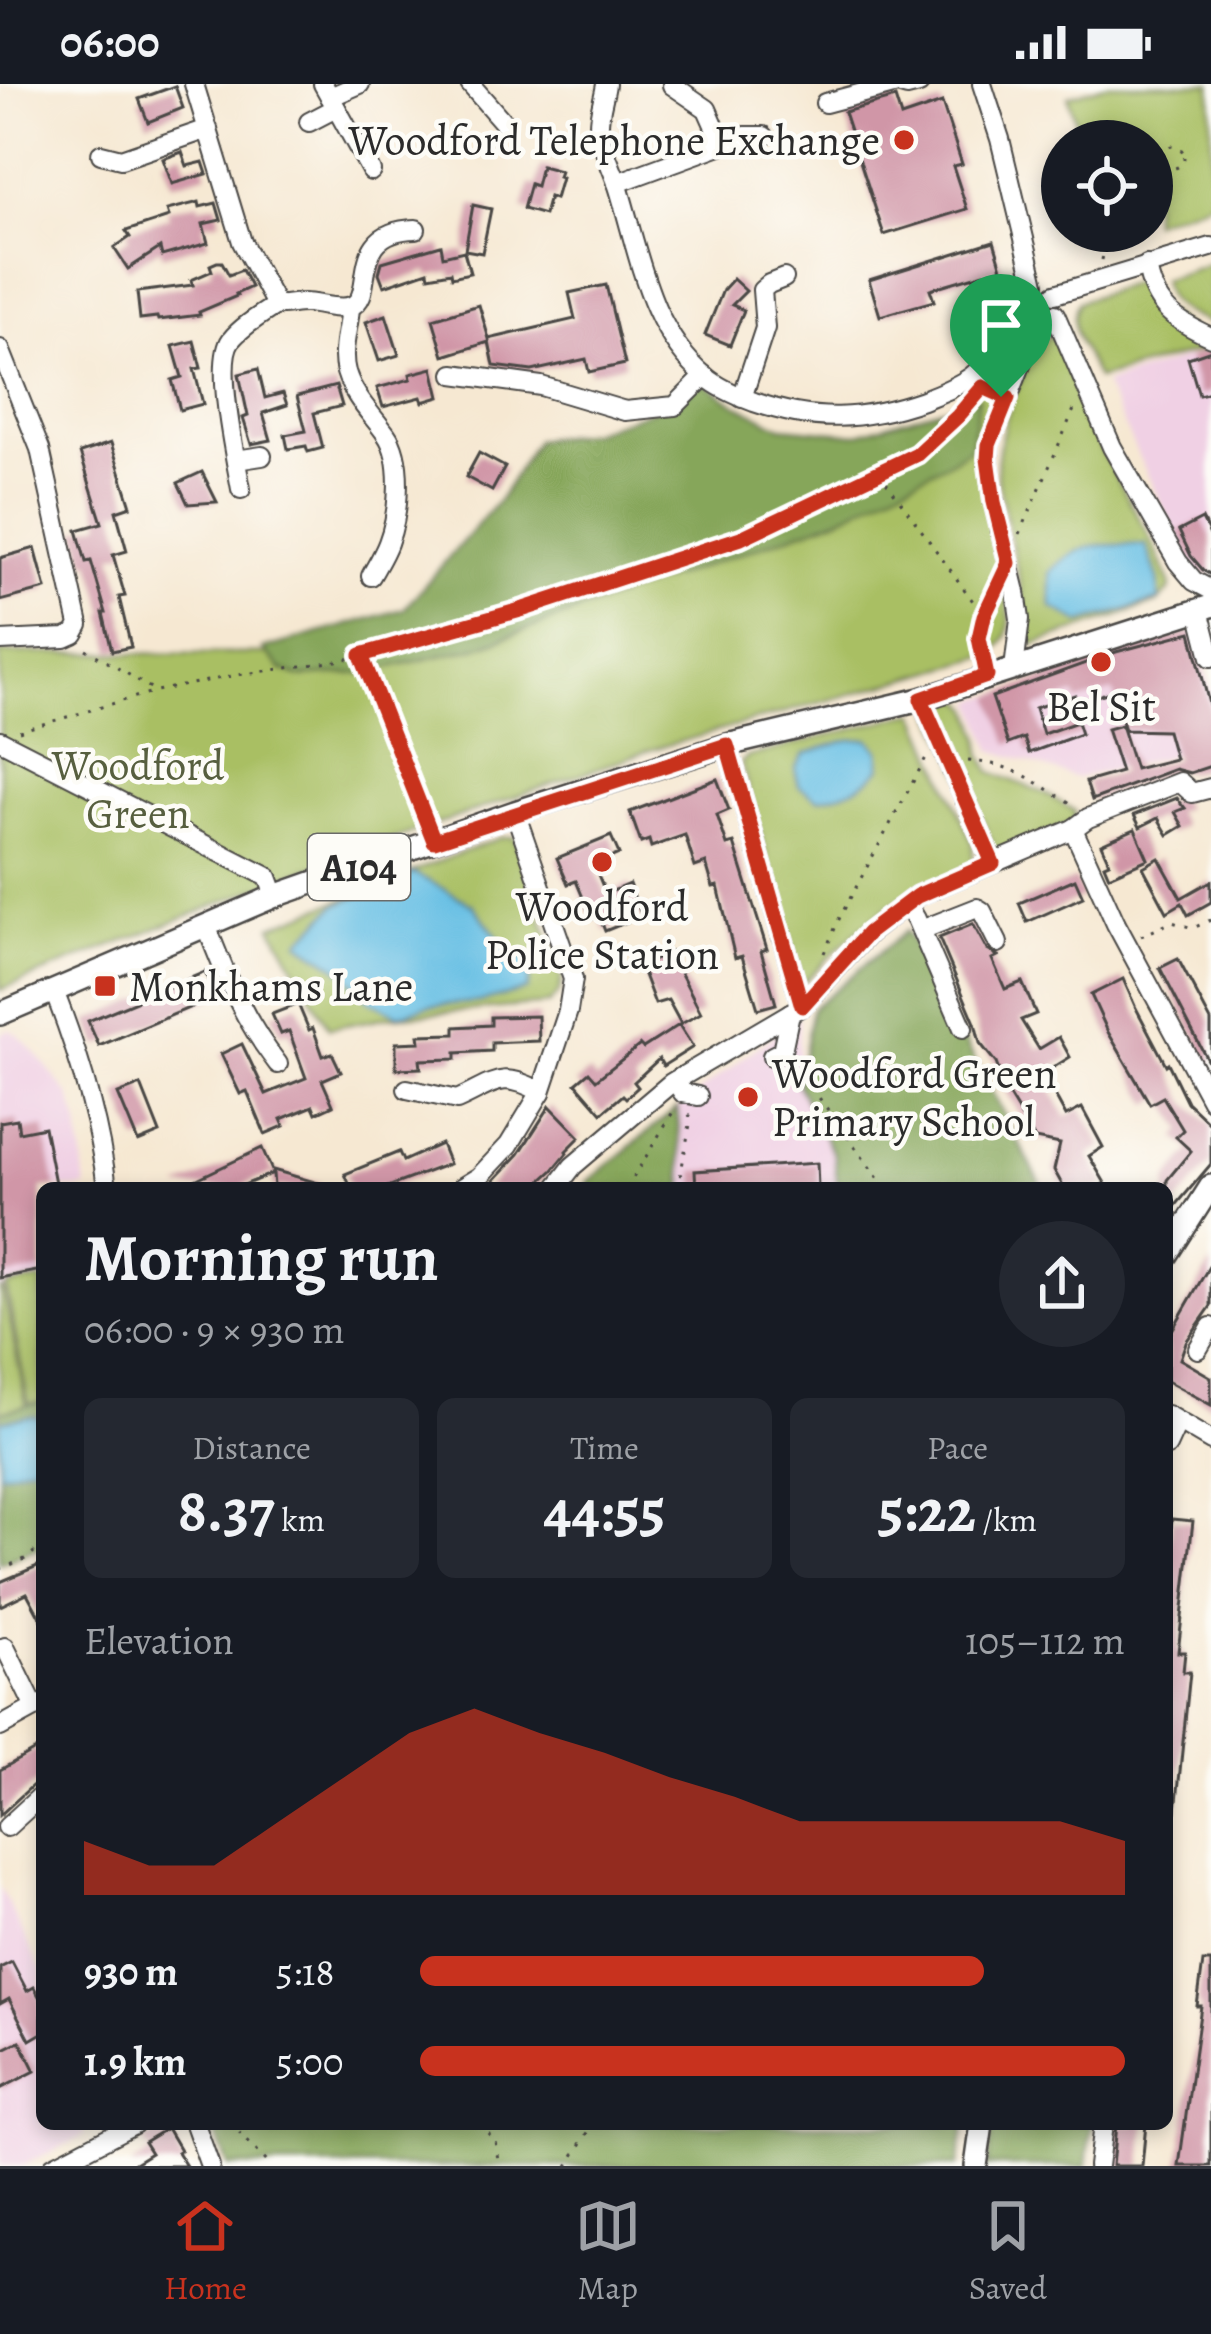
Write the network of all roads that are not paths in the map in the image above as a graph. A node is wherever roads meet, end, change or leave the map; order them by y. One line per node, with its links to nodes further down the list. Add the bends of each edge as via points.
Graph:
1 (194, 84): 12 (street)
2 (360, 84): 8 (street)
3 (470, 84): 11 (street)
4 (605, 84): 19 (street, via 598,123)
5 (919, 84): 9 (street)
6 (982, 84): 24 (street)
7 (672, 85): 14 (street, via 707,109)
8 (330, 96): 10 (street); 17 (street)
9 (825, 103)
10 (309, 122)
11 (504, 123)
12 (208, 129): 16 (street); 26 (street, via 242,242)
13 (764, 136): 14 (street)
14 (722, 143): 19 (street)
15 (100, 154): 16 (street)
16 (121, 159): 18 (street)
17 (370, 171)
18 (128, 182)
19 (617, 183): 34 (street, via 660,320)
20 (416, 230): 27 (street, via 395,230 378,242)
21 (1211, 247): 22 (street)
22 (1147, 265): 25 (street); 29 (street, via 1170,314)
23 (784, 278): 35 (street, via 762,290 765,328)
24 (1035, 284): 25 (street, via 1049,287); 28 (street, via 1022,294)
25 (1055, 304): 28 (street, via 1046,320); 40 (street, via 1112,447 1178,562)
26 (276, 305): 27 (street); 37 (street, via 226,350)
27 (350, 307): 39 (street, via 345,369 398,454 389,542)
28 (1027, 316): 31 (street); 32 (street)
29 (1211, 337)
30 (0, 349): 42 (street, via 40,449 79,625 65,638)
31 (996, 350): 32 (street); 35 (street, via 946,392 865,415 821,418)
32 (1022, 362): 44 (street, via 988,459 1020,619)
33 (454, 374): 34 (street, via 541,386 625,411 675,406)
34 (705, 376): 35 (street)
35 (742, 398)
36 (262, 456): 37 (street)
37 (236, 460): 38 (street)
38 (241, 489)
39 (371, 576)
40 (1211, 590)
41 (1205, 608): 43 (street); 44 (main road, A104)
42 (0, 640)
43 (1211, 657)
44 (1014, 669): 45 (main road, A104)
45 (921, 699): 47 (main road, A104); 51 (street)
46 (0, 740): 52 (street, via 268,877)
47 (727, 745): 49 (main road, A104); 58 (street)
48 (1211, 788): 50 (street, via 1192,793 1180,782)
49 (515, 812): 52 (main road, A104); 65 (street, via 572,980)
50 (1080, 824): 51 (street); 67 (street, via 1127,944)
51 (993, 863): 53 (street)
52 (275, 896): 54 (main road, A104)
53 (907, 904): 55 (street); 58 (street)
54 (206, 925): 57 (main road, A104); 62 (street, via 230,989)
55 (921, 930): 56 (street, via 977,908); 60 (street)
56 (998, 943)
57 (55, 991): 59 (main road, A104); 68 (street, via 102,1142)
58 (796, 1009): 61 (street, via 782,1051); 63 (street)
59 (0, 1014)
60 (963, 1028)
61 (772, 1056)
62 (278, 1064)
63 (675, 1081): 66 (street); 70 (street)
64 (406, 1089): 65 (street, via 457,1100 506,1078)
65 (541, 1092): 69 (street, via 509,1145)
66 (698, 1096)
67 (1211, 1100)
68 (106, 1182)
69 (470, 1182)
70 (561, 1182)
71 (1211, 1186): 72 (main road)
72 (1173, 1246)
73 (1211, 1328): 74 (street)
74 (1198, 1349)
75 (1173, 1420): 76 (street)
76 (1211, 1441)
77 (5, 1647): 78 (street)
78 (36, 1702)
79 (36, 1707): 80 (street)
80 (0, 1727)
81 (36, 1800): 82 (street)
82 (7, 1827)
83 (123, 2130): 87 (street)
84 (197, 2130): 88 (street)
85 (981, 2130): 89 (main road)
86 (1101, 2130): 90 (street)
87 (54, 2166)
88 (210, 2166)
89 (976, 2166)
90 (1098, 2166)

